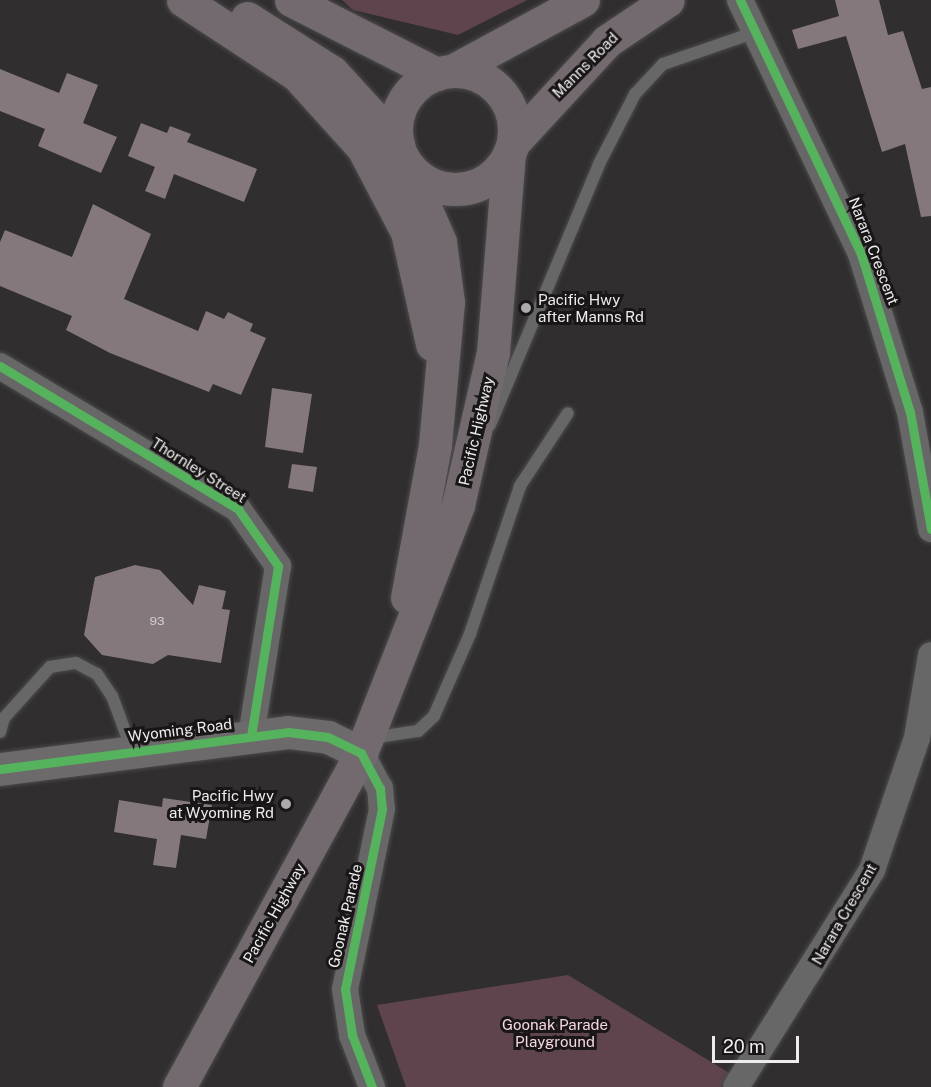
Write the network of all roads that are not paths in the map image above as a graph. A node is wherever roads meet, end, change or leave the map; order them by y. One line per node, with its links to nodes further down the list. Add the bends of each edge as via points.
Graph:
1 (183, 0): 13 (main road, via 297,75 363,148 413,252 431,335)
2 (199, 0): 10 (main road, Pacific Highway, via 254,21 310,53 368,106)
3 (291, 0): 8 (main road)
4 (583, 0): 8 (main road)
5 (668, 0): 9 (main road, Manns Road, via 607,41)
6 (740, 0): 7 (street, Narara Crescent)
7 (756, 33): 14 (lane, via 663,64 629,102); 15 (street, Narara Crescent, via 861,254 910,412)
8 (445, 72): 9 (main road, via 479,76 500,92 513,116); 10 (main road, via 403,101)
9 (511, 148): 10 (main road, via 492,176 460,188 427,182); 14 (main road, Pacific Highway, via 498,317)
10 (402, 154): 13 (main road, Pacific Highway, via 425,198 445,265 447,330)
11 (0, 366): 19 (street, Thornley Street, via 238,509 278,566)
12 (568, 413): 20 (lane, via 520,486 474,624 434,716 418,731)
13 (438, 418): 17 (main road, Pacific Highway, via 413,568)
14 (471, 464): 17 (main road, Pacific Highway)
15 (931, 529)
16 (931, 655): 25 (street, Narara Crescent, via 917,738 872,870)
17 (384, 695): 20 (main road, Pacific Highway)
18 (0, 732): 21 (lane, via 4,718 50,667 76,663 97,674 112,696)
19 (251, 736): 20 (street, Wyoming Road, via 315,733); 21 (street, Wyoming Road)
20 (364, 746): 23 (main road, Pacific Highway); 24 (street, Goonak Parade, via 378,782 382,809 345,989 352,1035)
21 (133, 751): 22 (street, Wyoming Road)
22 (0, 769)
23 (178, 1087)
24 (372, 1087)
25 (736, 1087)

